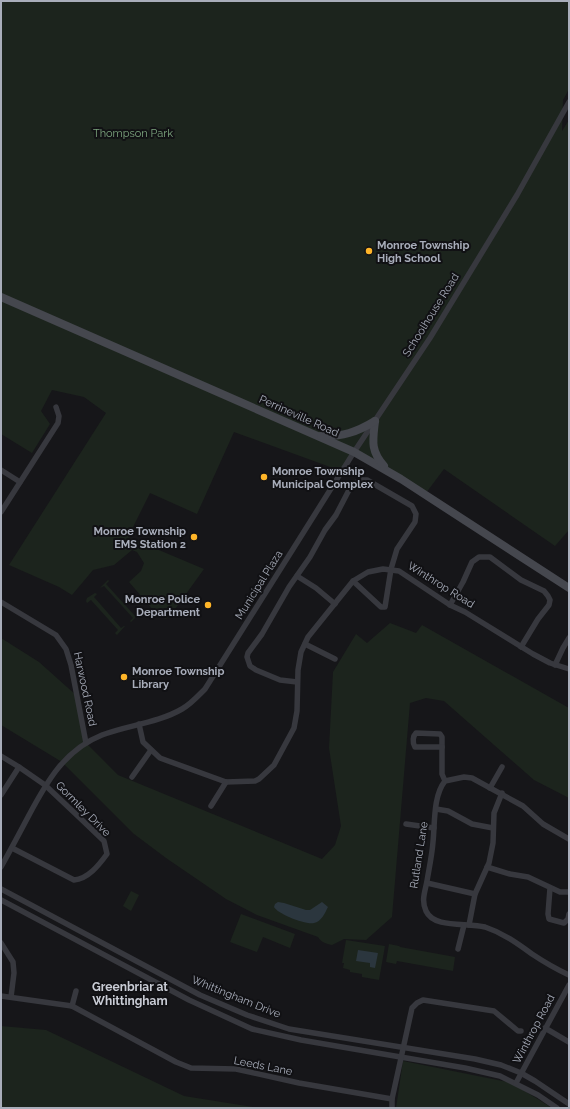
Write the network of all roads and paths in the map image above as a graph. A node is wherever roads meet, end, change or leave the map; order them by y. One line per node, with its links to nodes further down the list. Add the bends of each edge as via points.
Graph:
1 (569, 102): 4 (street, Schoolhouse Road, via 517,195)
2 (1, 297): 5 (street, Perrineville Road)
3 (56, 407): 9 (street, via 58,423)
4 (375, 421): 5 (street, via 347,435); 6 (street, Schoolhouse Road); 8 (street, via 372,441 374,450)
5 (316, 435): 6 (street, Perrineville Road)
6 (354, 452): 8 (street, Perrineville Road); 25 (street, Municipal Plaza, via 205,689 183,709)
7 (1, 470): 9 (street)
8 (389, 471): 14 (street, Perrineville Road)
9 (20, 482): 10 (street)
10 (1, 512)
11 (391, 569): 12 (street, via 397,549 415,522 416,514 412,506 370,481 361,480 349,490); 13 (street, Winthrop Road, via 368,572); 13 (street, via 383,608); 17 (street, Winthrop Road, via 399,571)
12 (297, 576): 16 (street); 24 (street, via 247,657 250,666 256,670 280,680)
13 (353, 581): 16 (street, Winthrop Road)
14 (569, 588)
15 (1, 602): 26 (street, Harwood Road, via 56,635 66,649)
16 (335, 604): 19 (street, Winthrop Road)
17 (450, 605): 20 (street, Winthrop Road); 20 (street, via 472,562 479,557 490,557 520,580 544,592 550,600)
18 (569, 638): 22 (street)
19 (305, 644): 21 (street); 24 (street, Winthrop Road, via 301,652)
20 (521, 647): 22 (street, Winthrop Road)
21 (335, 659)
22 (555, 665): 23 (street, Winthrop Road)
23 (569, 669)
24 (297, 682): 34 (street, Winthrop Road, via 298,711 294,728 274,765 255,782)
25 (139, 724): 26 (street, Municipal Plaza, via 101,735); 28 (street, Winthrop Road, via 143,742)
26 (86, 743): 35 (street, Municipal Plaza, via 62,762)
27 (442, 747): 27 (street, via 440,734 416,732 414,735 415,747); 33 (street, via 442,774)
28 (151, 750): 32 (street); 34 (street, Winthrop Road, via 160,758)
29 (1, 756): 30 (street)
30 (19, 767): 35 (street); 37 (street)
31 (502, 767): 36 (street)
32 (132, 777)
33 (446, 781): 36 (street, via 472,778); 40 (street, Rutland Lane, via 438,792)
34 (226, 782): 39 (street)
35 (45, 785): 45 (street, Municipal Plaza); 45 (street, Gormley Drive, via 104,841 107,854 86,876 74,880)
36 (490, 788): 38 (street)
37 (1, 794)
38 (502, 794): 43 (street, via 494,813); 44 (street, via 523,806 543,824)
39 (210, 806)
40 (436, 809): 42 (street, Rutland Lane); 43 (street, Rutland Lane, via 448,811 472,824)
41 (406, 824): 42 (street)
42 (434, 828): 48 (street, Rutland Lane)
43 (494, 828): 46 (street)
44 (569, 839)
45 (12, 848): 47 (street, Municipal Plaza)
46 (487, 867): 49 (street, via 528,877); 52 (street)
47 (1, 868)
48 (427, 883): 52 (street); 55 (street, Rutland Lane, via 423,896 426,912 440,922)
49 (550, 888): 51 (street); 54 (street, via 549,919 564,923)
50 (1, 889): 67 (street, Whittingham Drive, via 200,995 247,1015 289,1029)
51 (569, 892)
52 (475, 894): 55 (street)
53 (1, 900): 68 (street, Whittingham Drive, via 189,1000 252,1028 301,1040)
54 (569, 914)
55 (467, 925): 57 (street); 58 (street, Rutland Lane, via 498,932 550,966)
56 (1, 943): 62 (street, via 13,962)
57 (458, 949)
58 (569, 975)
59 (569, 984): 64 (street, Winthrop Road)
60 (76, 991): 63 (street)
61 (1, 996): 62 (street, Leeds Lane)
62 (10, 997): 63 (street, Leeds Lane)
63 (72, 1006): 71 (street, Leeds Lane, via 191,1068 236,1069 298,1084)
64 (545, 1028): 66 (street); 69 (street, Winthrop Road)
65 (521, 1030): 67 (street, via 518,1031 494,1011 423,1000 412,1008)
66 (569, 1042)
67 (404, 1048): 68 (street); 69 (street, Whittingham Drive, via 475,1059)
68 (402, 1056): 70 (street, Whittingham Drive, via 472,1069); 71 (street)
69 (521, 1073): 70 (street, Winthrop Road); 72 (street, Whittingham Drive)
70 (516, 1083): 74 (street, Whittingham Drive)
71 (392, 1098): 73 (street)
72 (569, 1104)
73 (392, 1108)
74 (557, 1108)

